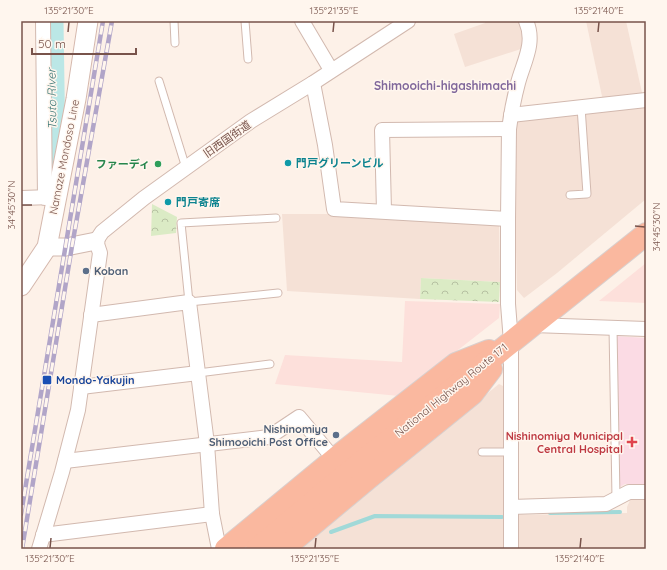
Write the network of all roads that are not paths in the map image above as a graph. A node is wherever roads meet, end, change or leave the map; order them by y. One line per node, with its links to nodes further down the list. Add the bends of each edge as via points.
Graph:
1 (43, 21): 19 (street)
2 (88, 21): 19 (main road, Namaze Mondoso Line, via 76,98)
3 (174, 21): 8 (lane)
4 (246, 21): 9 (lane)
5 (302, 21): 10 (street)
6 (408, 21): 10 (street, 旧西国街道)
7 (526, 21): 15 (street, via 530,38 528,56 518,82)
8 (175, 43)
9 (248, 59)
10 (331, 70): 12 (street, 旧西国街道)
11 (159, 81): 16 (lane)
12 (313, 83): 16 (street, 旧西国街道, via 251,121); 20 (street, via 334,209)
13 (646, 100): 14 (street)
14 (581, 107): 15 (street); 17 (lane, via 587,194)
15 (510, 122): 20 (street, via 382,130); 22 (street)
16 (186, 168): 24 (street, 旧西国街道, via 102,232)
17 (570, 195)
18 (21, 198): 19 (street)
19 (51, 198): 25 (main road, Namaze Mondoso Line)
20 (384, 211): 22 (street)
21 (276, 218): 28 (lane, via 181,223)
22 (508, 219): 33 (street, via 508,304)
23 (646, 234): 30 (highway, National Highway Route 171)
24 (96, 241): 25 (street, via 66,247); 29 (street, via 100,253)
25 (47, 247): 26 (main road, Namaze Mondoso Line)
26 (21, 286)
27 (278, 293): 28 (lane)
28 (189, 302): 29 (street); 35 (street)
29 (91, 315): 36 (street)
30 (533, 325): 31 (street); 33 (highway, National Highway Route 171)
31 (613, 328): 32 (street); 43 (lane)
32 (646, 329)
33 (511, 342): 39 (street); 40 (highway, via 456,364); 50 (highway, National Highway Route 171); 51 (highway, via 472,394)
34 (270, 364): 35 (lane)
35 (198, 373): 36 (street); 37 (street)
36 (81, 387): 41 (street)
37 (207, 444): 40 (street, via 269,437 299,417); 41 (street); 45 (street)
38 (482, 452): 39 (lane)
39 (511, 452): 44 (street)
40 (334, 459): 49 (highway)
41 (65, 461): 46 (street)
42 (646, 492): 43 (street, via 629,492)
43 (616, 498): 44 (street, via 606,504)
44 (511, 507): 52 (street)
45 (212, 514): 46 (street); 48 (street)
46 (43, 535): 47 (street)
47 (39, 549)
48 (219, 549)
49 (226, 549)
50 (257, 549)
51 (284, 549)
52 (511, 549)

